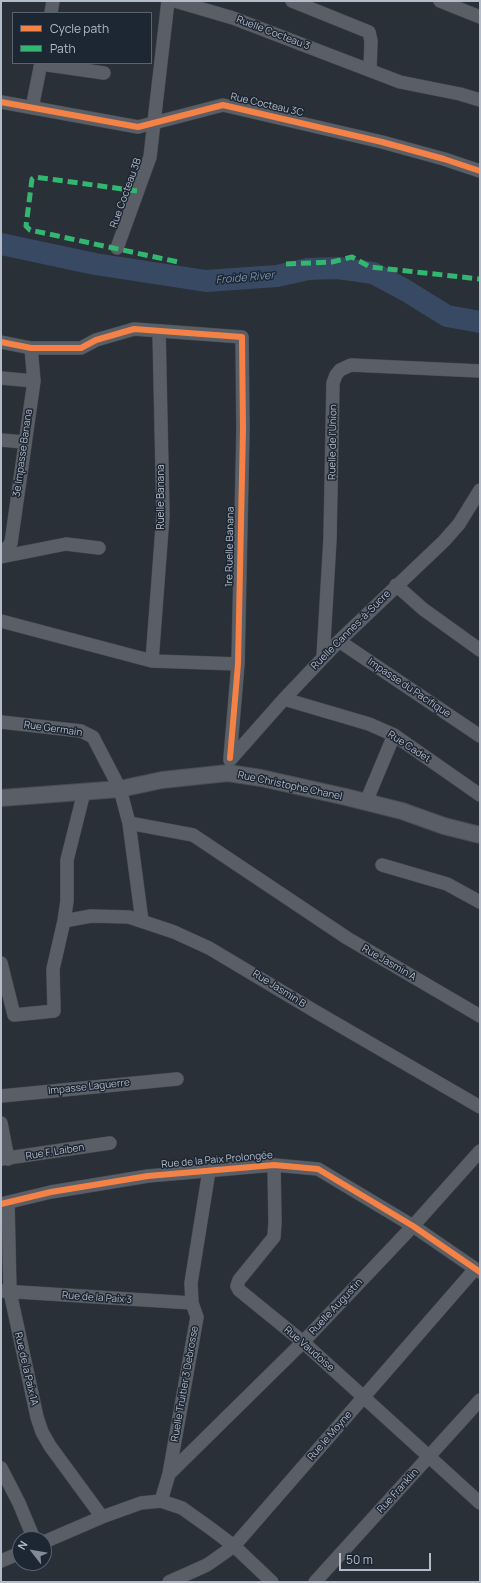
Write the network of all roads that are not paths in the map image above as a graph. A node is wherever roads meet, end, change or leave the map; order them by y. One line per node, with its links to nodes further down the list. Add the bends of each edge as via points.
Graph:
1 (53, 1): 6 (street)
2 (168, 1): 14 (street, Rue Cocteau 3B)
3 (175, 1): 9 (street, Ruelle Cocteau 3, via 233,18)
4 (292, 1): 9 (street, via 369,32)
5 (440, 1): 7 (street)
6 (51, 12)
7 (480, 17)
8 (41, 64): 10 (street); 13 (street)
9 (370, 70): 11 (street, Ruelle Cocteau 3, via 400,82)
10 (104, 74)
11 (480, 100)
12 (1, 102): 13 (street, Rue Cocteau 3C)
13 (32, 108): 14 (street, Rue Cocteau 3C, via 138,127)
14 (154, 124): 15 (street, Rue Cocteau 3C, via 223,105 382,142); 16 (street, Rue Cocteau 3B, via 150,157)
15 (480, 171)
16 (117, 248)
17 (159, 331): 19 (street, via 134,329 96,340 81,348); 33 (street, Ruelle Banana, via 162,515); 34 (street, 1re Ruelle Banana, via 242,337 243,437)
18 (1, 342): 19 (street)
19 (31, 348): 22 (street, 3e Impasse Banana)
20 (480, 370): 32 (street, Ruelle de l'Union, via 351,365 336,375 333,383 330,539)
21 (1, 378): 22 (street)
22 (34, 381): 24 (street, 3e Impasse Banana)
23 (1, 440): 24 (street)
24 (24, 442): 27 (street, 3e Impasse Banana, via 11,543)
25 (480, 490): 28 (street, Ruelle Cannes-à-Sucre, via 459,524)
26 (99, 548): 27 (street, via 66,544)
27 (1, 556)
28 (396, 585): 30 (street, Ruelle Cannes-à-Sucre); 31 (street, via 423,609)
29 (1, 621): 33 (street)
30 (339, 641): 32 (street, Ruelle Cannes-à-Sucre); 38 (street, Impasse du Pacifique)
31 (480, 650)
32 (323, 657): 35 (street, Ruelle Cannes-à-Sucre)
33 (152, 661): 34 (street)
34 (238, 664): 39 (street, 1re Ruelle Banana)
35 (284, 699): 37 (street, Rue Cadet, via 369,724); 39 (street, Ruelle Cannes-à-Sucre)
36 (1, 722): 40 (street, Rue Germain, via 81,731 93,737)
37 (394, 735): 42 (street, Rue Cadet); 44 (street)
38 (480, 736)
39 (229, 766): 40 (street, Rue Christophe Chanel); 44 (street, Rue Christophe Chanel, via 261,778)
40 (120, 789): 41 (street, Rue Christophe Chanel); 45 (street, Rue Germain)
41 (84, 792): 43 (street, Rue Christophe Chanel); 49 (street, via 67,860 67,901)
42 (480, 795)
43 (1, 798)
44 (366, 802): 46 (street, Rue Christophe Chanel)
45 (129, 823): 50 (street, Rue Germain); 53 (street, Rue Jasmin A, via 193,835 347,938)
46 (480, 835)
47 (382, 865): 48 (street, via 447,884)
48 (480, 902)
49 (64, 921): 50 (street, Rue Jasmin B, via 91,916 129,917); 52 (street, via 53,969 54,1011)
50 (142, 921): 56 (street, Rue Jasmin B, via 209,948)
51 (1, 964): 52 (street)
52 (8, 1016)
53 (480, 1016)
54 (177, 1079): 55 (street, Impasse Laguerre)
55 (1, 1096)
56 (480, 1106)
57 (1, 1123): 60 (street)
58 (110, 1143): 60 (street, Rue F. Laiben)
59 (480, 1151): 64 (street, Ruelle Augustin)
60 (5, 1159)
61 (274, 1165): 62 (street, Rue de la Paix Prolongée); 64 (street, Rue de la Paix Prolongée, via 318,1169); 68 (street, Rue Vaudoise, via 274,1237 238,1280 237,1286)
62 (209, 1171): 63 (street, Rue de la Paix Prolongée, via 148,1176 51,1192); 67 (street, Ruelle Truitier 3 Debrosse, via 191,1283)
63 (4, 1204): 66 (street, Rue de la Paix 1A)
64 (413, 1226): 65 (street, Rue de la Paix Prolongée); 68 (street, Ruelle Augustin)
65 (478, 1270): 69 (street, Rue le Moyne)
66 (5, 1292): 67 (street, Rue de la Paix 3); 76 (street, Rue de la Paix 1A, via 42,1432)
67 (192, 1303): 73 (street, Ruelle Truitier 3 Debrosse, via 197,1317)
68 (303, 1342): 69 (street, Rue Vaudoise); 73 (street, Ruelle Augustin)
69 (364, 1397): 71 (street, Rue Vaudoise); 79 (street, Rue le Moyne)
70 (480, 1400): 71 (street, Rue Franklin)
71 (429, 1457): 75 (street, Rue Vaudoise); 84 (street, Rue Franklin)
72 (1, 1468): 77 (street)
73 (169, 1474): 74 (street, Ruelle Truitier 3 Debrosse)
74 (161, 1501): 76 (street, via 141,1503); 79 (street, via 182,1508)
75 (480, 1503)
76 (102, 1517): 78 (street)
77 (31, 1531)
78 (52, 1539)
79 (234, 1546): 82 (street, Rue le Moyne, via 207,1565); 83 (street)
80 (12, 1556): 81 (street)
81 (1, 1561)
82 (169, 1582)
83 (272, 1582)
84 (315, 1582)

